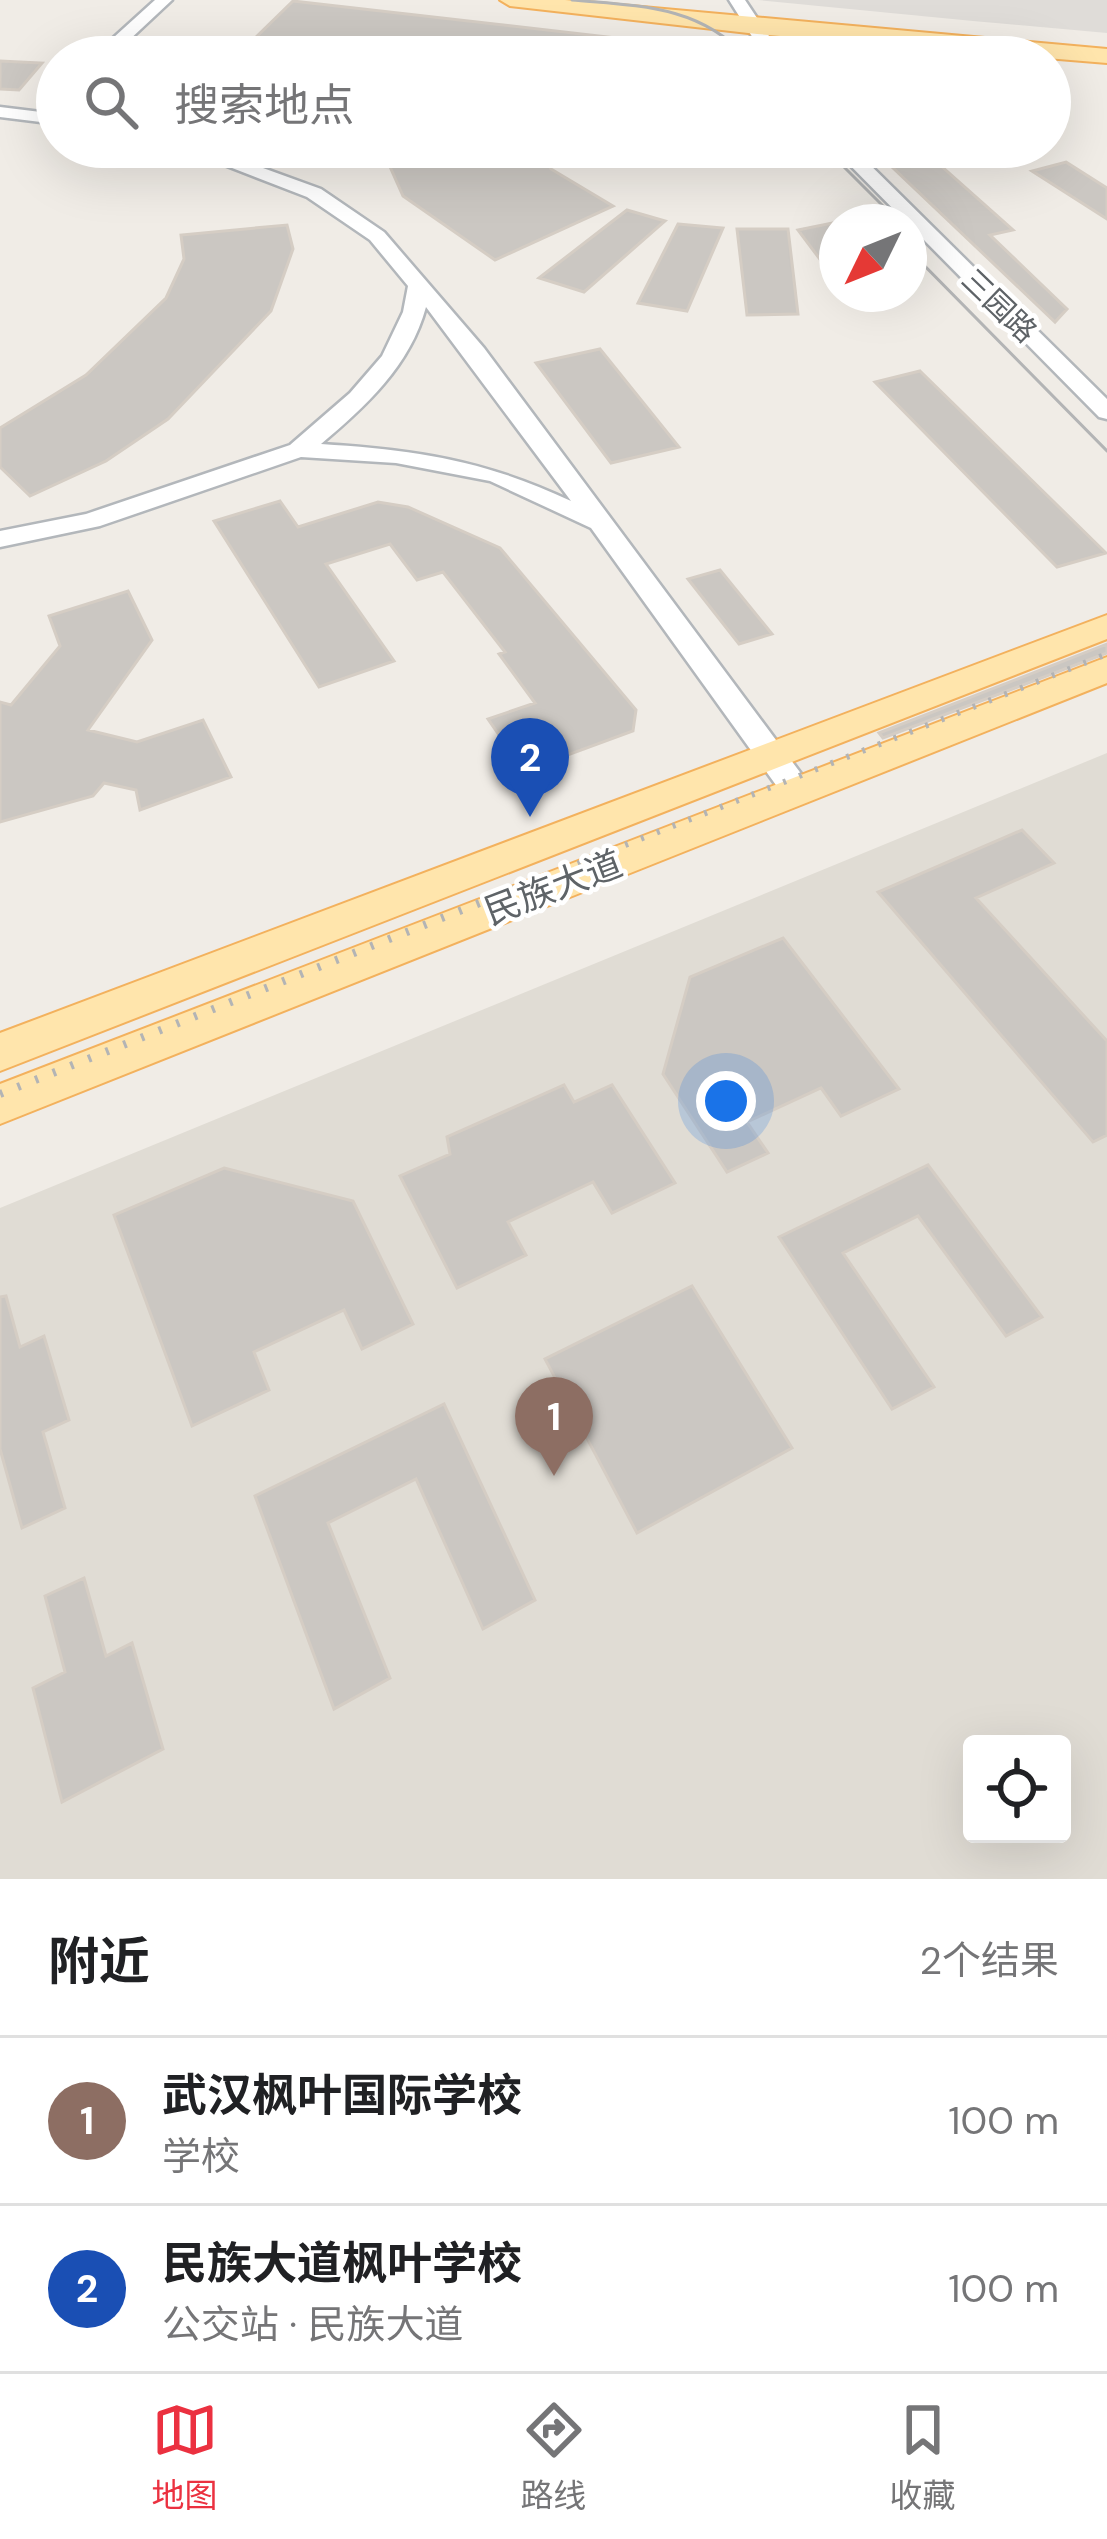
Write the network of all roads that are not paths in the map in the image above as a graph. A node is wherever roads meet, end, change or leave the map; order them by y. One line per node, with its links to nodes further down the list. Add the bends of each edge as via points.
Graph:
1 (164, 0): 6 (street)
2 (510, 0): 5 (main road)
3 (703, 0): 4 (main road)
4 (737, 2): 5 (street); 9 (main road)
5 (757, 28): 7 (street); 8 (main road)
6 (124, 36)
7 (762, 36)
8 (874, 36)
9 (989, 36)
10 (1071, 47): 12 (main road)
11 (1071, 50): 12 (main road)
12 (1107, 52)
13 (0, 112): 14 (street)
14 (36, 116)
15 (245, 168): 17 (street, via 314,193 376,236)
16 (862, 168): 18 (street, 三园路)
17 (419, 286): 19 (street, via 416,320 388,366); 20 (street)
18 (1107, 412)
19 (298, 450): 20 (street, via 396,456 496,476); 21 (street, via 91,521)
20 (602, 524): 24 (street)
21 (0, 539)
22 (1107, 626): 24 (main road, 民族大道)
23 (1107, 669): 25 (main road, 民族大道)
24 (772, 756): 25 (street); 26 (main road, 民族大道)
25 (797, 791): 27 (main road, 民族大道)
26 (0, 1052)
27 (0, 1104)

